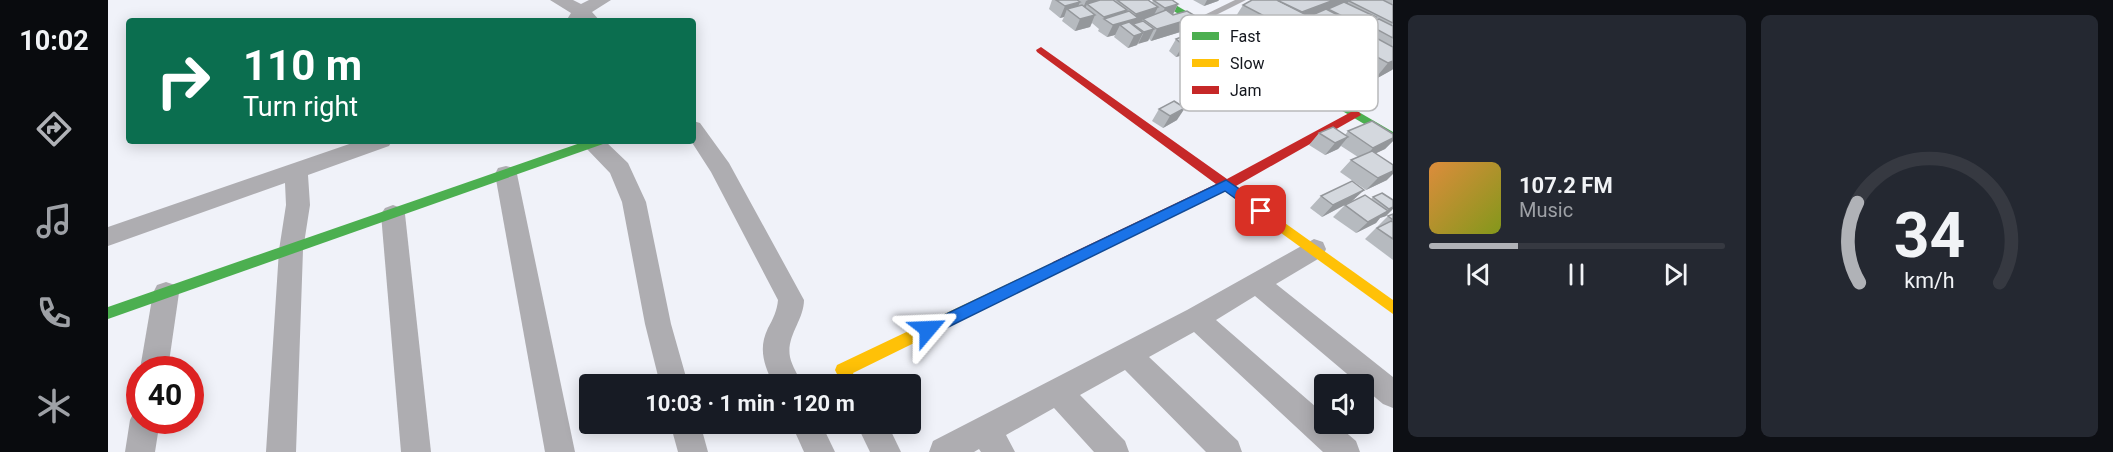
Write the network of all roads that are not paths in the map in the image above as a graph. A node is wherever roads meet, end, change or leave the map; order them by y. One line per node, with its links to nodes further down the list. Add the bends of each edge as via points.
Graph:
1 (559, 0): 7 (street)
2 (602, 0): 7 (street)
3 (1160, 0): 5 (street)
4 (1242, 0): 6 (lane)
5 (1186, 15)
6 (1210, 15)
7 (582, 18)
8 (1041, 50): 18 (street)
9 (1348, 111): 10 (street)
10 (1355, 115): 12 (street); 18 (street)
11 (696, 132): 31 (street, via 721,169 791,300 791,311 776,343)
12 (1393, 137)
13 (372, 144): 16 (street)
14 (590, 144): 17 (street)
15 (598, 144): 30 (street, via 620,169 634,202)
16 (296, 171): 20 (street); 22 (street, via 298,205)
17 (506, 174): 19 (street); 43 (street)
18 (1226, 185): 21 (street); 32 (street, via 843,370)
19 (393, 214): 22 (street); 42 (street)
20 (108, 237)
21 (1314, 249): 23 (street); 25 (street)
22 (291, 250): 24 (street); 41 (street)
23 (1257, 283): 27 (street); 34 (street)
24 (166, 293): 26 (street); 29 (street)
25 (1393, 308)
26 (108, 313)
27 (1196, 318): 28 (street); 50 (street)
28 (1128, 354): 33 (street); 49 (street)
29 (156, 356)
30 (671, 374)
31 (783, 374)
32 (845, 374)
33 (1058, 392): 39 (street); 48 (street)
34 (1393, 395)
35 (143, 434): 40 (street)
36 (688, 434): 44 (street)
37 (812, 434): 45 (street)
38 (877, 434): 46 (street)
39 (992, 441): 47 (street)
40 (140, 452)
41 (281, 452)
42 (416, 452)
43 (560, 452)
44 (693, 452)
45 (820, 452)
46 (886, 452)
47 (944, 452)
48 (1114, 452)
49 (1227, 452)
50 (1345, 452)

